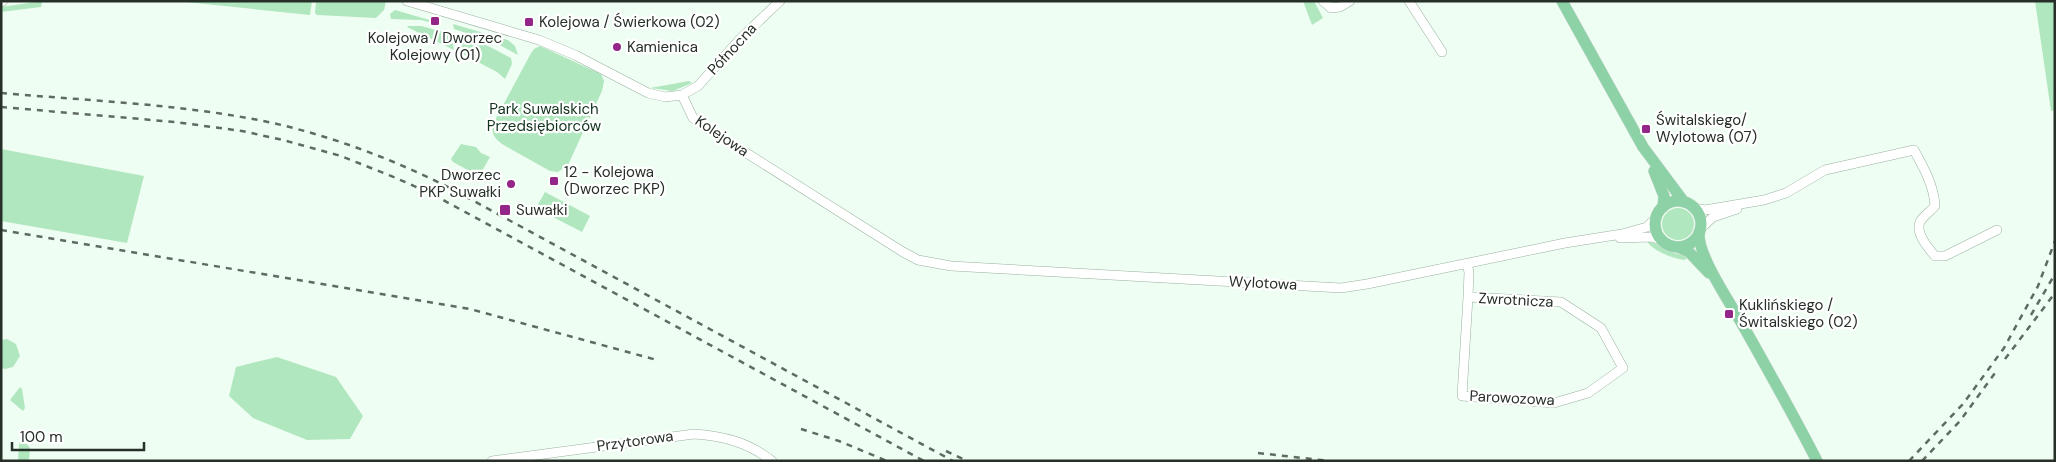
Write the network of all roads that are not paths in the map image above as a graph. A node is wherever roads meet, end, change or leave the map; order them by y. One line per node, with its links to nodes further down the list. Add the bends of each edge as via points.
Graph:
1 (407, 1): 8 (street, via 539,40 656,96)
2 (780, 1): 8 (street, Północna, via 740,38 698,86)
3 (1323, 1): 4 (street, via 1331,8)
4 (1350, 1)
5 (1409, 1): 7 (street)
6 (1562, 1): 9 (main road)
7 (1442, 52)
8 (682, 95): 19 (street, Kolejowa, via 688,110 699,123)
9 (1643, 146): 11 (main road); 12 (main road, via 1664,196)
10 (1753, 202): 11 (street, via 1705,210); 14 (street, via 1718,215); 15 (street, via 1786,193 1825,170 1914,150 1935,196 1935,206 1920,222 1926,247 1934,256 1945,256)
11 (1688, 205): 12 (main road, via 1672,202); 14 (main road, via 1700,219)
12 (1663, 207): 13 (main road)
13 (1656, 218): 16 (street, Wylotowa, via 1647,227); 17 (main road, via 1655,230)
14 (1699, 230): 18 (main road, via 1691,242); 21 (main road, via 1700,246)
15 (1997, 230)
16 (1604, 238): 17 (street, Wylotowa, via 1652,237); 20 (street, Wylotowa)
17 (1661, 240): 18 (main road)
18 (1678, 247): 21 (main road, via 1689,252)
19 (918, 260): 20 (street, Wylotowa, via 961,266 1341,288)
20 (1466, 264): 22 (street, Parowozowa, via 1469,272)
21 (1720, 286): 26 (main road)
22 (1468, 297): 23 (street, Zwrotnicza, via 1561,302 1601,328); 23 (street, Parowozowa, via 1462,396 1554,403 1588,393)
23 (1623, 368)
24 (492, 461): 25 (street, Przytorowa, via 694,434 720,436 742,443)
25 (772, 461)
26 (1817, 461)

